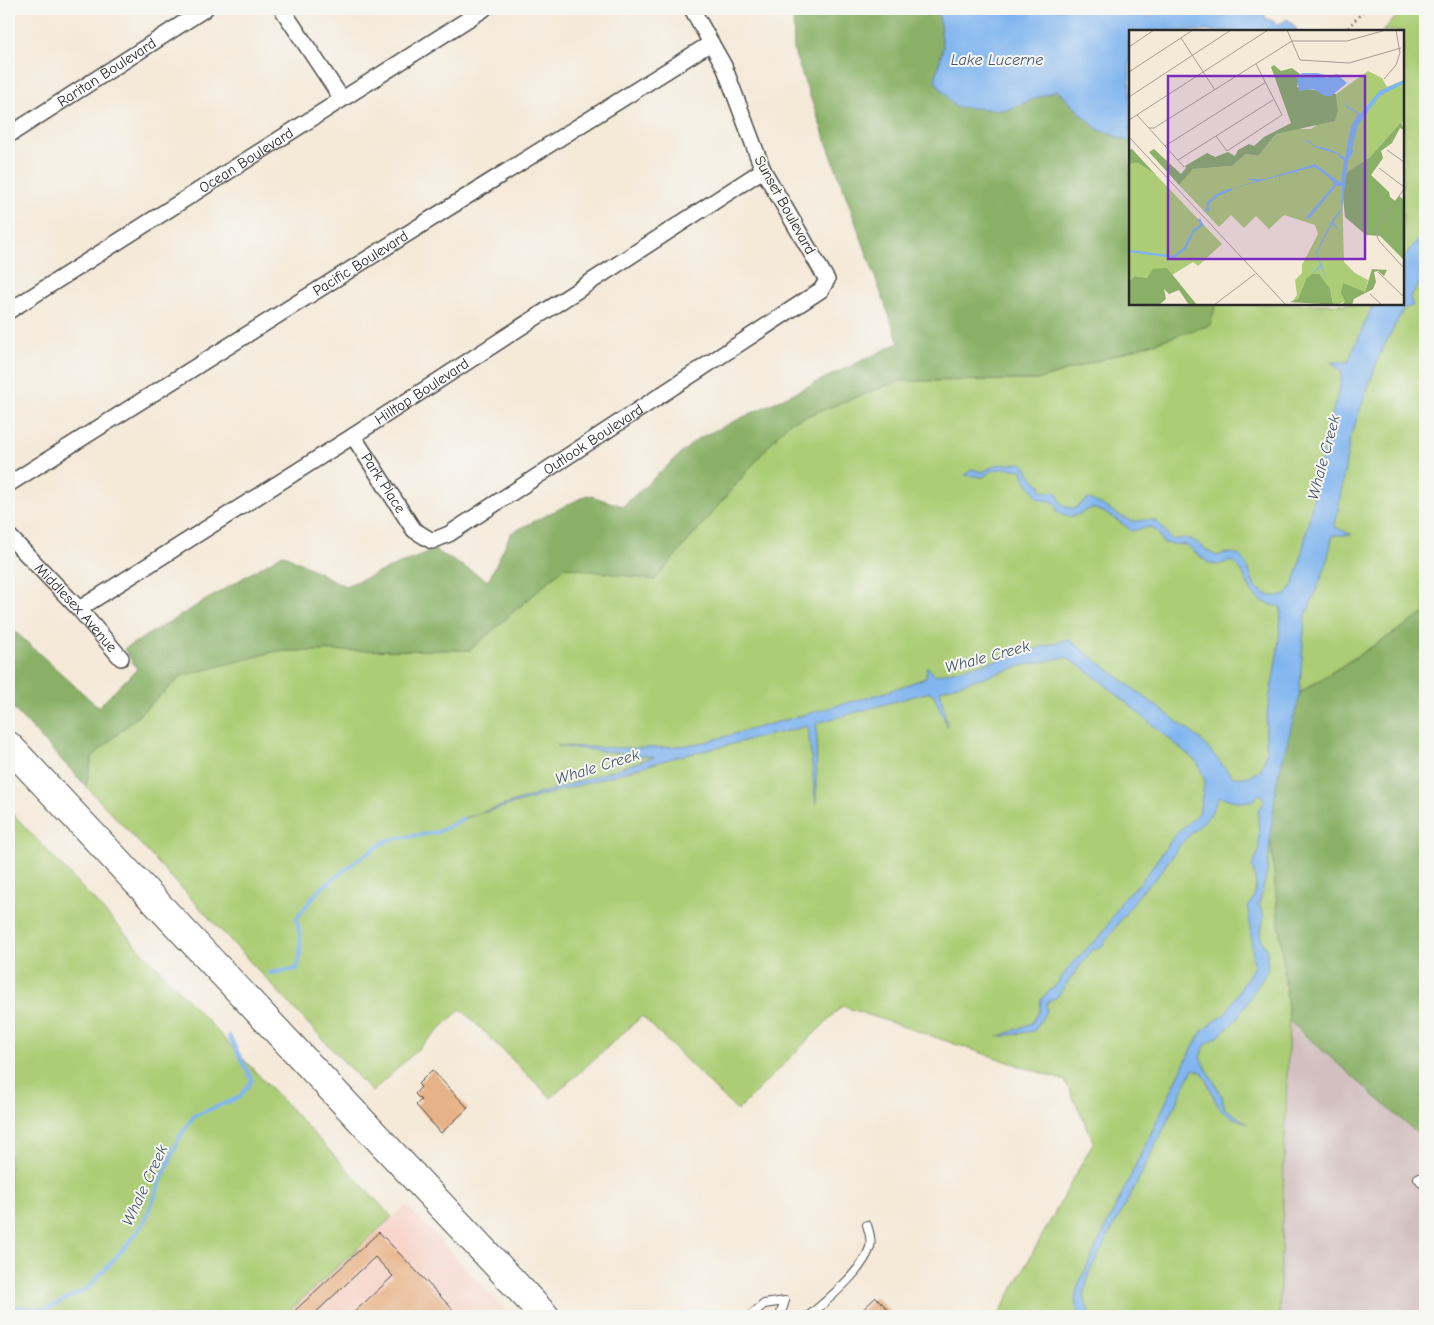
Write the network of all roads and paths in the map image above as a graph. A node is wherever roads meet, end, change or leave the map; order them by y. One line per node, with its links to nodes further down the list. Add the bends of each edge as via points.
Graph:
1 (205, 9): 9 (street, Raritan Boulevard)
2 (282, 9): 8 (street)
3 (484, 9): 8 (street, Ocean Boulevard)
4 (692, 9): 7 (street, Sunset Boulevard)
5 (1365, 9): 6 (path)
6 (1346, 30)
7 (711, 42): 10 (street, Sunset Boulevard, via 724,66); 14 (street, Pacific Boulevard)
8 (342, 99): 11 (street, Ocean Boulevard)
9 (9, 135)
10 (763, 170): 12 (street, Sunset Boulevard, via 827,280 821,290); 13 (street, Hilltop Boulevard)
11 (9, 311)
12 (770, 324): 15 (street, Outlook Boulevard, via 449,534 432,540)
13 (352, 436): 15 (street, Park Place); 17 (street, Hilltop Boulevard)
14 (9, 484)
15 (414, 530)
16 (9, 536): 17 (street, Middlesex Avenue)
17 (79, 609): 18 (street, Middlesex Avenue)
18 (121, 658)
19 (9, 746): 25 (highway)
20 (9, 770): 24 (highway)
21 (1425, 1178): 22 (lane, via 1418,1178)
22 (1425, 1186)
23 (867, 1225): 28 (lane, via 871,1238 866,1256 853,1274)
24 (524, 1316)
25 (545, 1316)
26 (750, 1316): 27 (lane, via 764,1304 785,1301)
27 (780, 1316)
28 (809, 1316)

